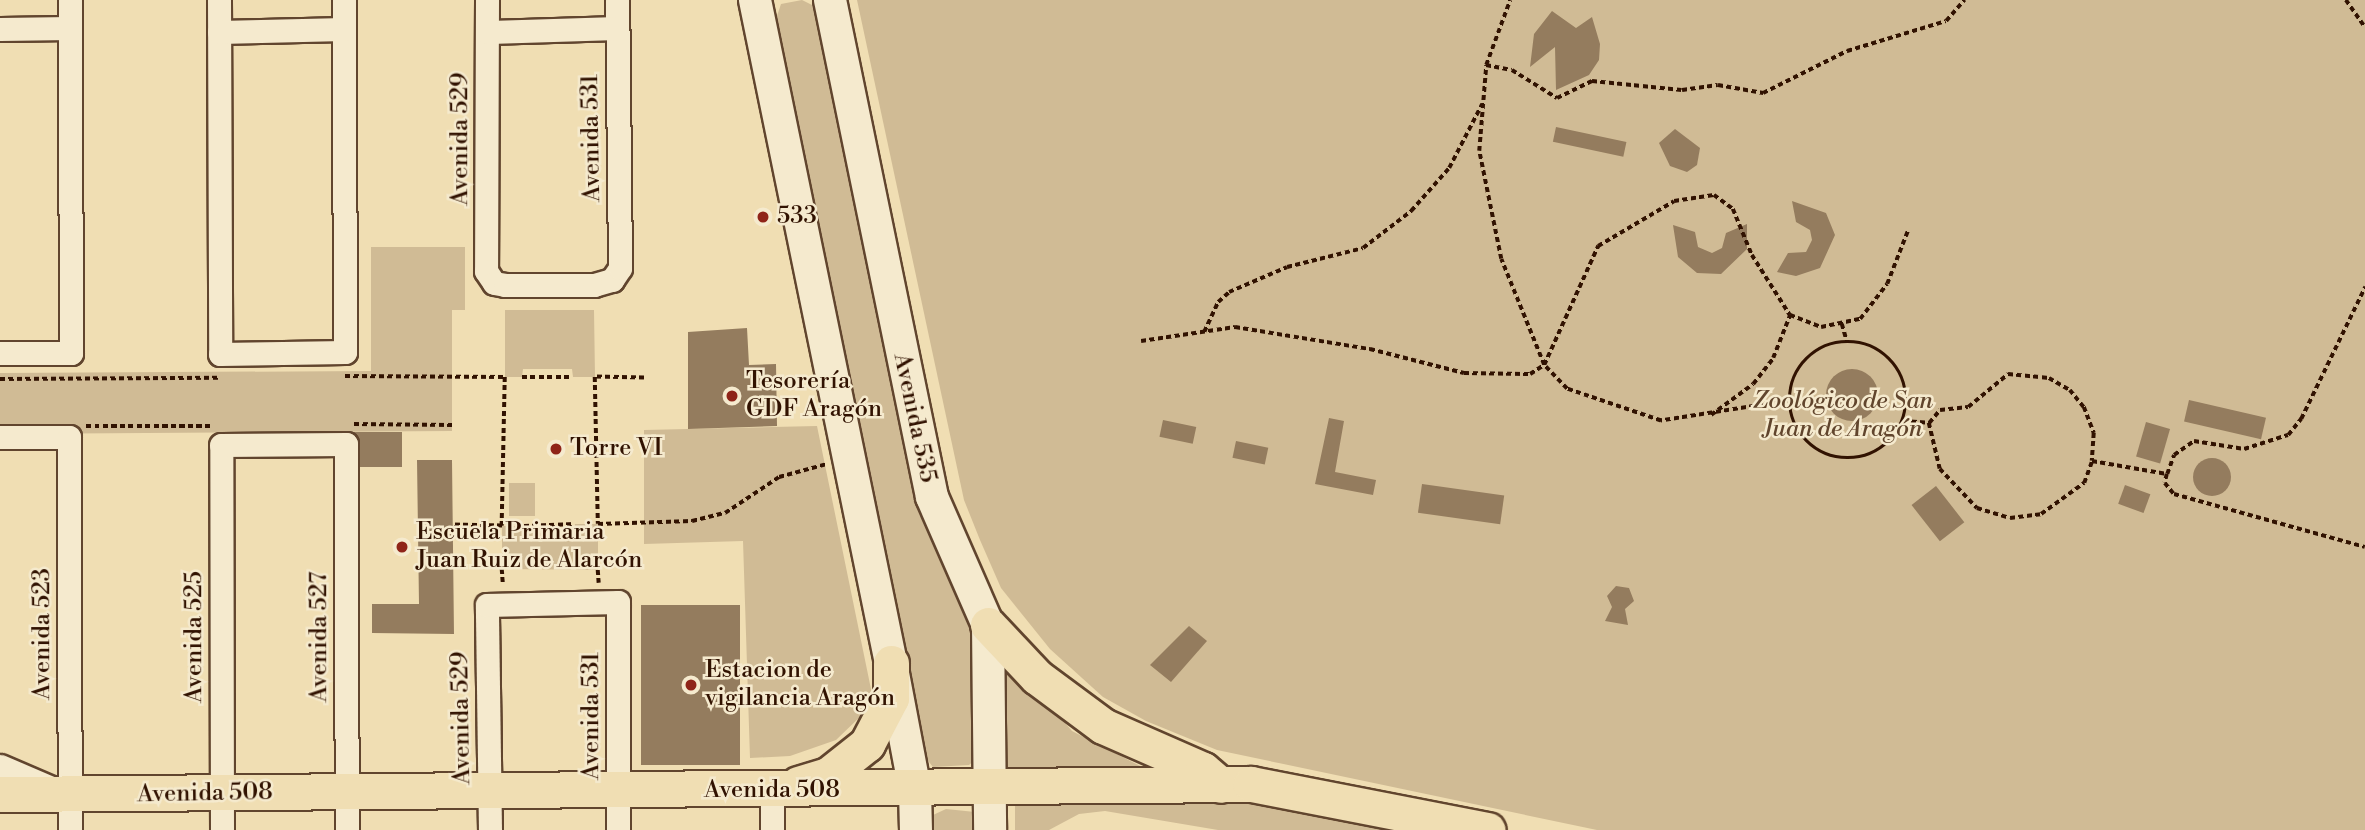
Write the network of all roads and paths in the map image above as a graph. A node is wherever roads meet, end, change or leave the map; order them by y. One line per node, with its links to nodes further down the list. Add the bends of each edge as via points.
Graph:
1 (70, 0): 12 (street)
2 (219, 0): 16 (street)
3 (344, 0): 15 (street)
4 (487, 0): 17 (street, Avenida 529)
5 (617, 0): 13 (street, Avenida 531)
6 (755, 0): 45 (street)
7 (830, 0): 53 (street, Avenida 535, via 932,498)
8 (1510, 0): 18 (path)
9 (1964, 0): 18 (path, via 1946,21 1847,51 1763,93 1718,85 1682,90 1592,81 1557,98 1512,70)
10 (2346, 0): 11 (path)
11 (2365, 27)
12 (70, 28): 14 (street); 28 (street, via 71,353)
13 (617, 28): 17 (street); 21 (street, Avenida 531, via 617,275 594,285 505,285)
14 (0, 29)
15 (344, 29): 16 (street); 16 (street, via 345,352 220,354)
16 (219, 32)
17 (488, 32): 21 (street, Avenida 529)
18 (1486, 65): 19 (path)
19 (1483, 101): 25 (path, via 1449,168 1411,211 1363,248 1287,267 1229,292 1218,302); 29 (path, via 1479,151 1486,200 1501,259)
20 (1908, 230): 24 (path, via 1887,285 1860,319)
21 (488, 278)
22 (2365, 287): 47 (path, via 2318,387 2288,435 2244,449 2193,441 2174,455)
23 (1790, 315): 24 (path, via 1821,327); 29 (path, via 1752,255 1733,209 1714,195 1674,201 1598,246); 37 (path, via 1773,358 1753,384)
24 (1841, 323): 27 (path)
25 (1204, 332): 26 (path); 29 (path, via 1249,329 1370,349 1464,373 1530,374)
26 (1141, 341)
27 (1847, 342): 36 (path, via 1824,347 1806,360); 38 (path, via 1879,352 1902,376 1907,398)
28 (0, 352)
29 (1544, 365): 37 (path, via 1567,389 1605,405 1661,421)
30 (345, 376): 49 (path, via 505,377 502,526)
31 (522, 377): 32 (path)
32 (573, 377)
33 (220, 378): 35 (path)
34 (644, 378): 45 (path, via 594,377 598,524 692,521 725,513 779,478)
35 (0, 379)
36 (1788, 401): 37 (path); 38 (path, via 1802,437 1841,458 1866,455 1891,439)
37 (1709, 416)
38 (1903, 421): 39 (path)
39 (1930, 423): 46 (path, via 1940,411 1968,407 2008,374 2049,378 2070,390 2084,407 2094,433); 46 (path, via 1940,469 1954,486 1977,508 2010,518 2041,514 2062,503 2084,482)
40 (453, 425): 42 (path)
41 (76, 432): 43 (path); 44 (street); 64 (street, Avenida 523)
42 (345, 434): 43 (street); 59 (street, Avenida 527)
43 (221, 435): 65 (street, Avenida 525)
44 (0, 437)
45 (850, 460): 54 (street)
46 (2092, 461): 47 (path)
47 (2167, 474): 51 (path, via 2165,483 2174,494)
48 (575, 524): 50 (path)
49 (452, 525)
50 (524, 526)
51 (2365, 547)
52 (618, 602): 60 (street, Avenida 531); 61 (street, Avenida 529, via 487,605)
53 (988, 625): 56 (main road, via 1037,677 1103,726 1203,769); 57 (street, Avenida 535)
54 (891, 663): 58 (street); 62 (main road, via 891,698 867,744 828,775)
55 (0, 771): 64 (street, Avenida 508)
56 (1221, 785): 57 (main road, Avenida 508); 74 (main road, Avenida 508, via 1263,786)
57 (990, 789): 58 (main road, Avenida 508); 73 (street, Avenida 535)
58 (915, 790): 62 (main road, Avenida 508); 72 (street)
59 (346, 791): 61 (main road, Avenida 508); 65 (main road, Avenida 508); 68 (street, Avenida 527)
60 (618, 791): 61 (main road, Avenida 508); 62 (main road, Avenida 508); 70 (street, Avenida 531)
61 (489, 792): 69 (street, Avenida 529)
62 (772, 792): 71 (street)
63 (0, 794): 64 (main road, Avenida 508)
64 (61, 794): 65 (main road, Avenida 508); 66 (street, Avenida 523)
65 (222, 795): 67 (street, Avenida 525)
66 (70, 830)
67 (222, 830)
68 (347, 830)
69 (490, 830)
70 (618, 830)
71 (772, 830)
72 (916, 830)
73 (990, 830)
74 (1488, 830)

